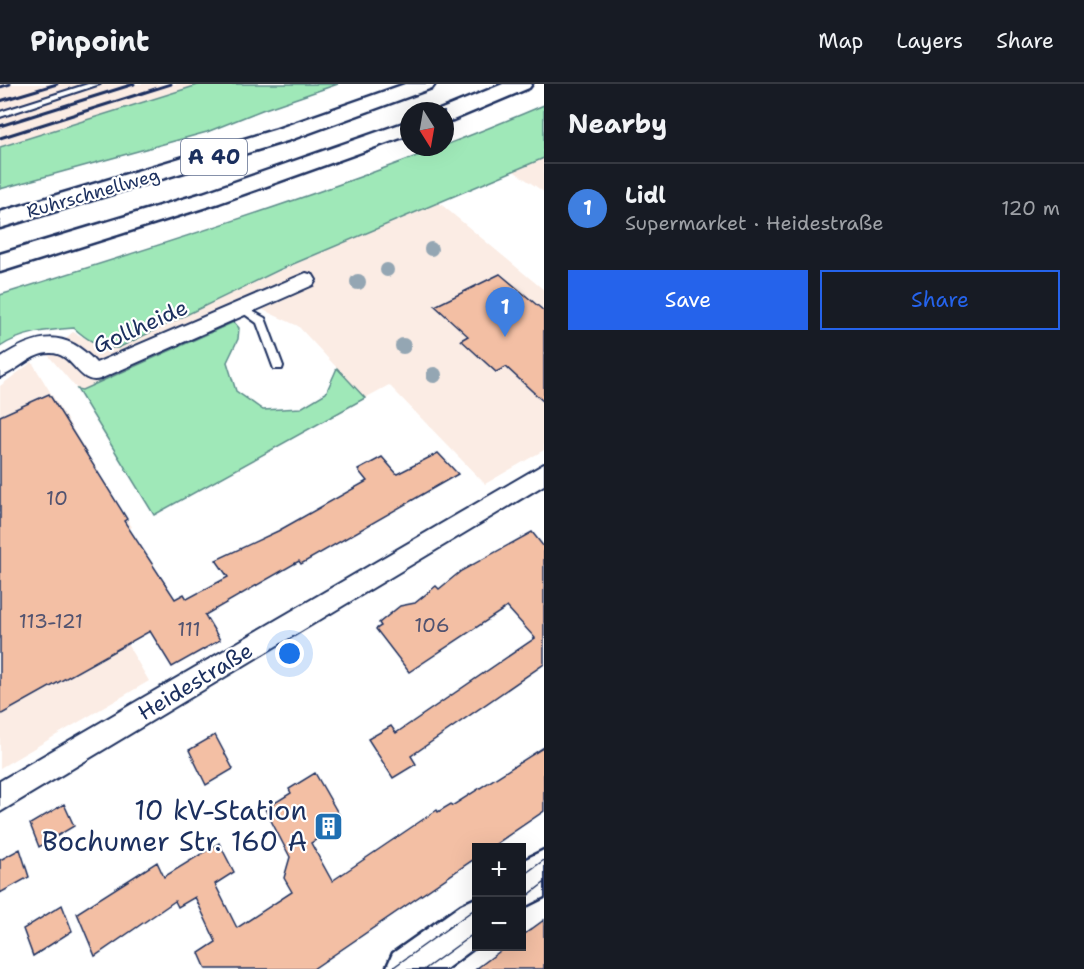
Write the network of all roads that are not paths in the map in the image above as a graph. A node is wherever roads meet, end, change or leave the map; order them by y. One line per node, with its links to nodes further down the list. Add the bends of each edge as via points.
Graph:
1 (96, 84): 5 (lane)
2 (424, 84): 7 (main road, Ruhrschnellweg / A 40, via 282,135)
3 (522, 84): 4 (main road)
4 (454, 111)
5 (0, 114)
6 (400, 131): 8 (main road, Ruhrschnellweg / A 40, via 211,198)
7 (0, 220)
8 (0, 263)
9 (306, 280): 10 (street, Gollheide)
10 (241, 308): 11 (lane, via 261,321); 12 (street, Gollheide, via 93,373 70,349 50,344 15,358)
11 (278, 366)
12 (0, 369)
13 (544, 473): 14 (street, Heidestraße)
14 (0, 797)
15 (544, 872): 16 (main road)
16 (526, 885)
17 (472, 924): 18 (main road)
18 (410, 969)

